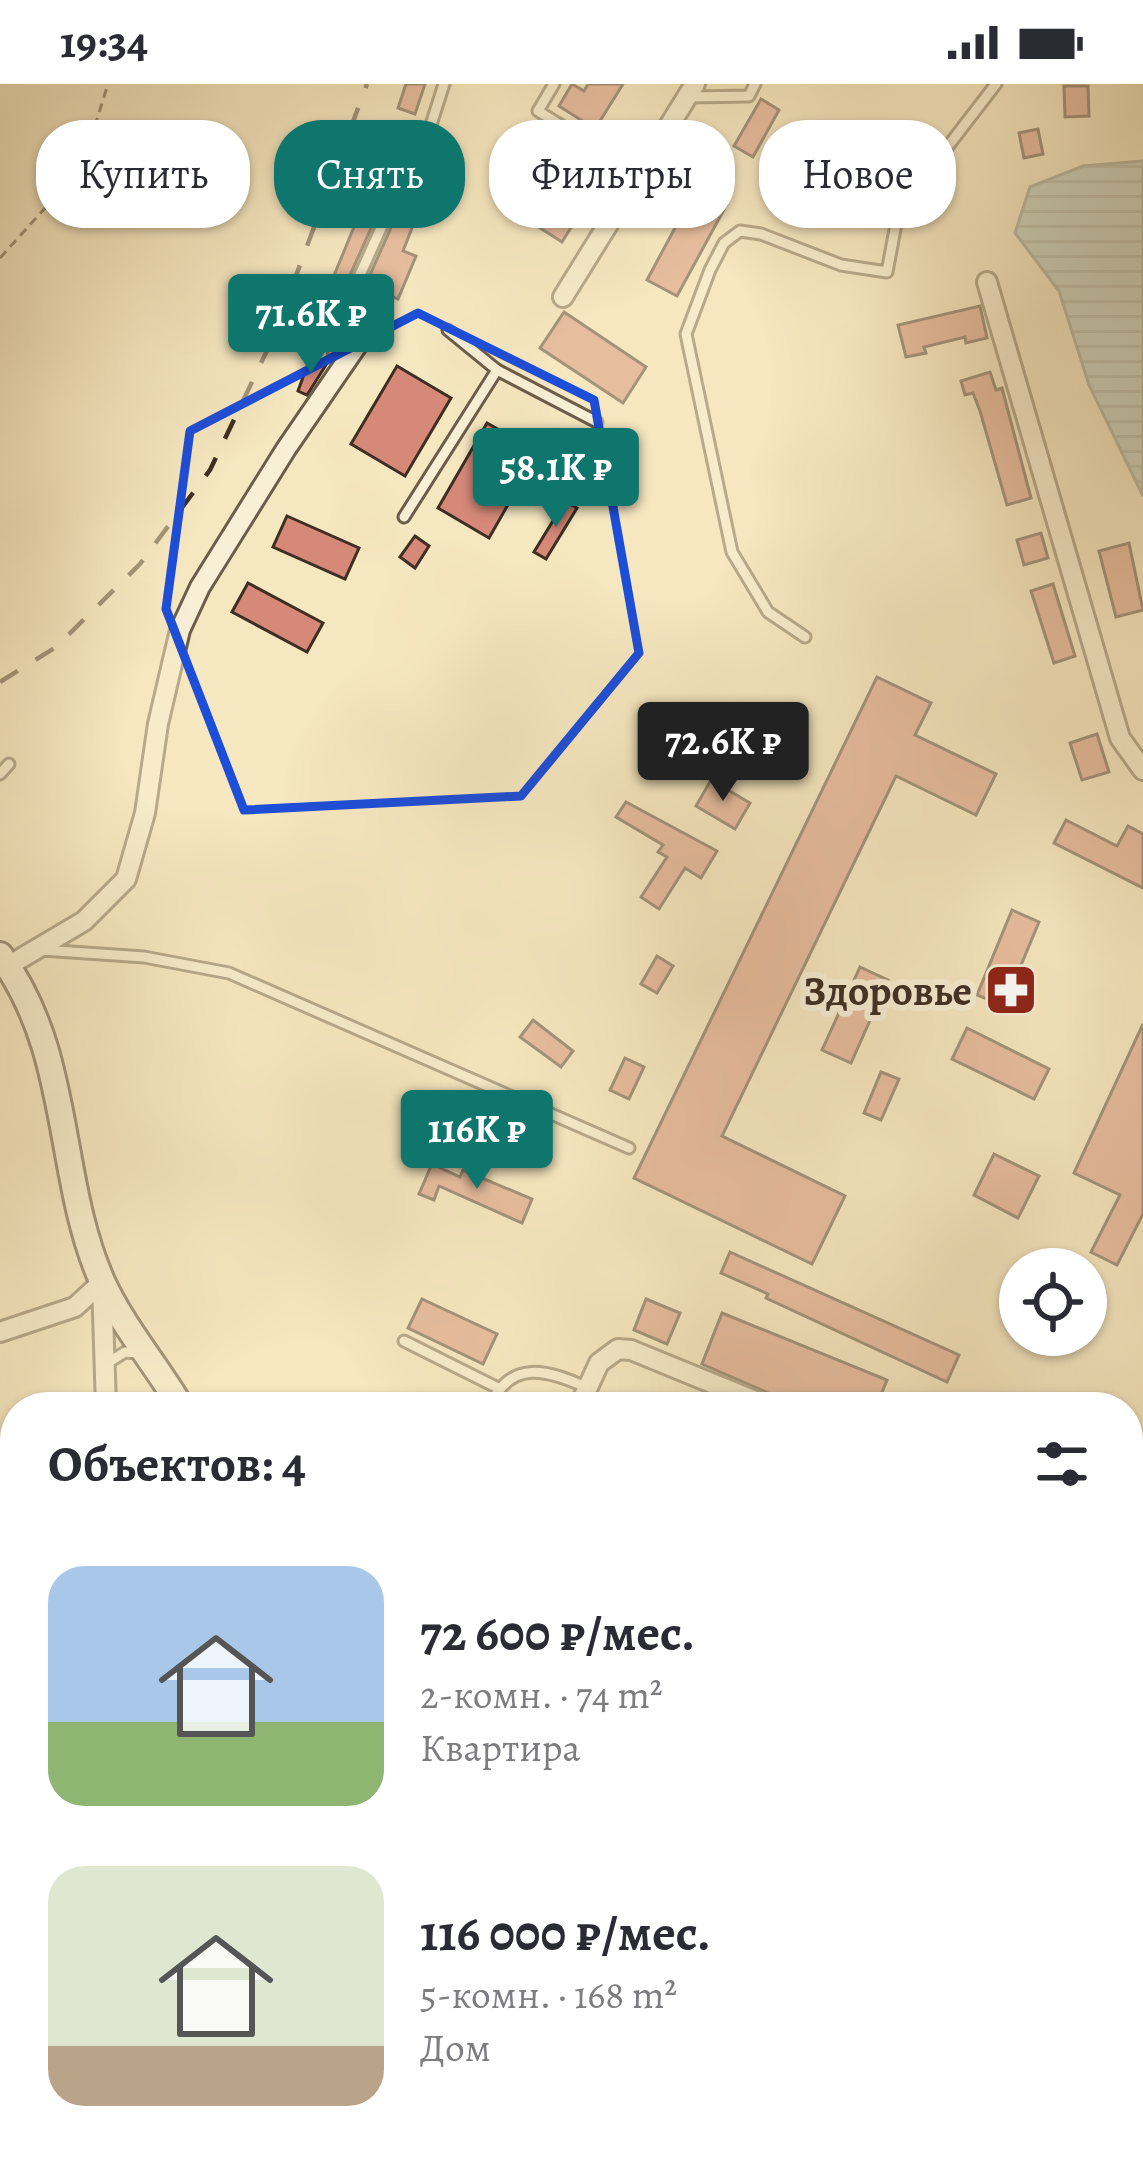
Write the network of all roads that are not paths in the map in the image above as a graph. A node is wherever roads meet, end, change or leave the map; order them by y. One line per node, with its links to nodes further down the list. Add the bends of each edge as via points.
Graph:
1 (444, 84): 12 (lane, via 415,175 404,177 345,308)
2 (554, 84): 6 (lane, via 538,111)
3 (755, 84): 5 (lane, via 749,96)
4 (995, 84): 16 (lane, via 908,188 887,272 740,231 724,243 686,334 732,552 768,612)
5 (691, 90): 7 (street)
6 (552, 120)
7 (672, 120)
8 (606, 228): 10 (street)
9 (987, 282): 17 (street, via 1120,738)
10 (563, 297)
11 (448, 330): 13 (lane)
12 (358, 344): 18 (street, via 180,629 126,879 84,921)
13 (496, 370): 14 (lane); 15 (lane)
14 (597, 422)
15 (404, 517)
16 (805, 637)
17 (1143, 770)
18 (37, 949): 19 (street); 20 (lane, via 229,973)
19 (4, 961): 21 (main road, via 62,1102 78,1205)
20 (629, 1148)
21 (102, 1282): 22 (street, via 75,1307); 24 (main road); 25 (street)
22 (0, 1332)
23 (404, 1341): 26 (lane)
24 (155, 1363): 25 (lane, via 134,1351); 28 (main road)
25 (103, 1368): 27 (street)
26 (498, 1388): 29 (lane); 30 (lane, via 537,1371 559,1375)
27 (105, 1392)
28 (172, 1392)
29 (496, 1392)
30 (577, 1392)
31 (587, 1392): 32 (street, via 599,1363 618,1349)
32 (733, 1392)

